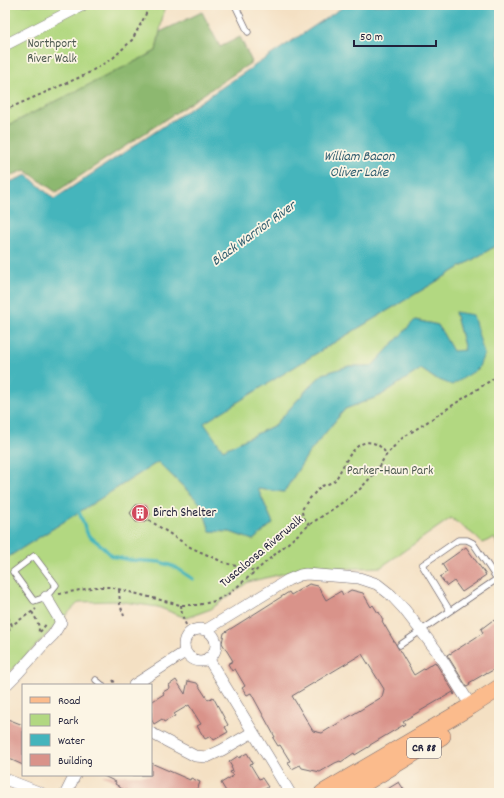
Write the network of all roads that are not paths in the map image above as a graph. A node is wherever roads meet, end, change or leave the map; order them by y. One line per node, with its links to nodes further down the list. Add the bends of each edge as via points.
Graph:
1 (81, 5): 4 (street)
2 (235, 5): 3 (lane)
3 (248, 32)
4 (5, 45)
5 (498, 581): 7 (lane); 7 (lane, via 473,543 458,540 422,565)
6 (47, 599): 6 (lane, via 56,584 34,556 13,572 34,601); 16 (street, via 61,622 53,635)
7 (450, 610): 9 (lane)
8 (206, 630): 9 (street, via 288,580 306,574 359,578 377,584 391,595); 11 (street, via 198,628 188,633 183,647); 12 (street, via 212,634 216,644 215,650)
9 (422, 631): 10 (lane); 19 (street)
10 (400, 645)
11 (185, 652): 12 (street, via 197,661); 15 (street)
12 (208, 658): 20 (street)
13 (96, 680): 14 (lane)
14 (101, 684)
15 (136, 684)
16 (5, 686)
17 (499, 688): 19 (main road)
18 (499, 702): 28 (main road, CR 88)
19 (471, 706): 27 (main road)
20 (253, 732): 21 (street, via 208,757 195,756); 26 (street)
21 (152, 734)
22 (74, 776): 25 (street)
23 (5, 779): 24 (street)
24 (42, 793)
25 (66, 793)
26 (290, 793)
27 (323, 793)
28 (348, 793)

